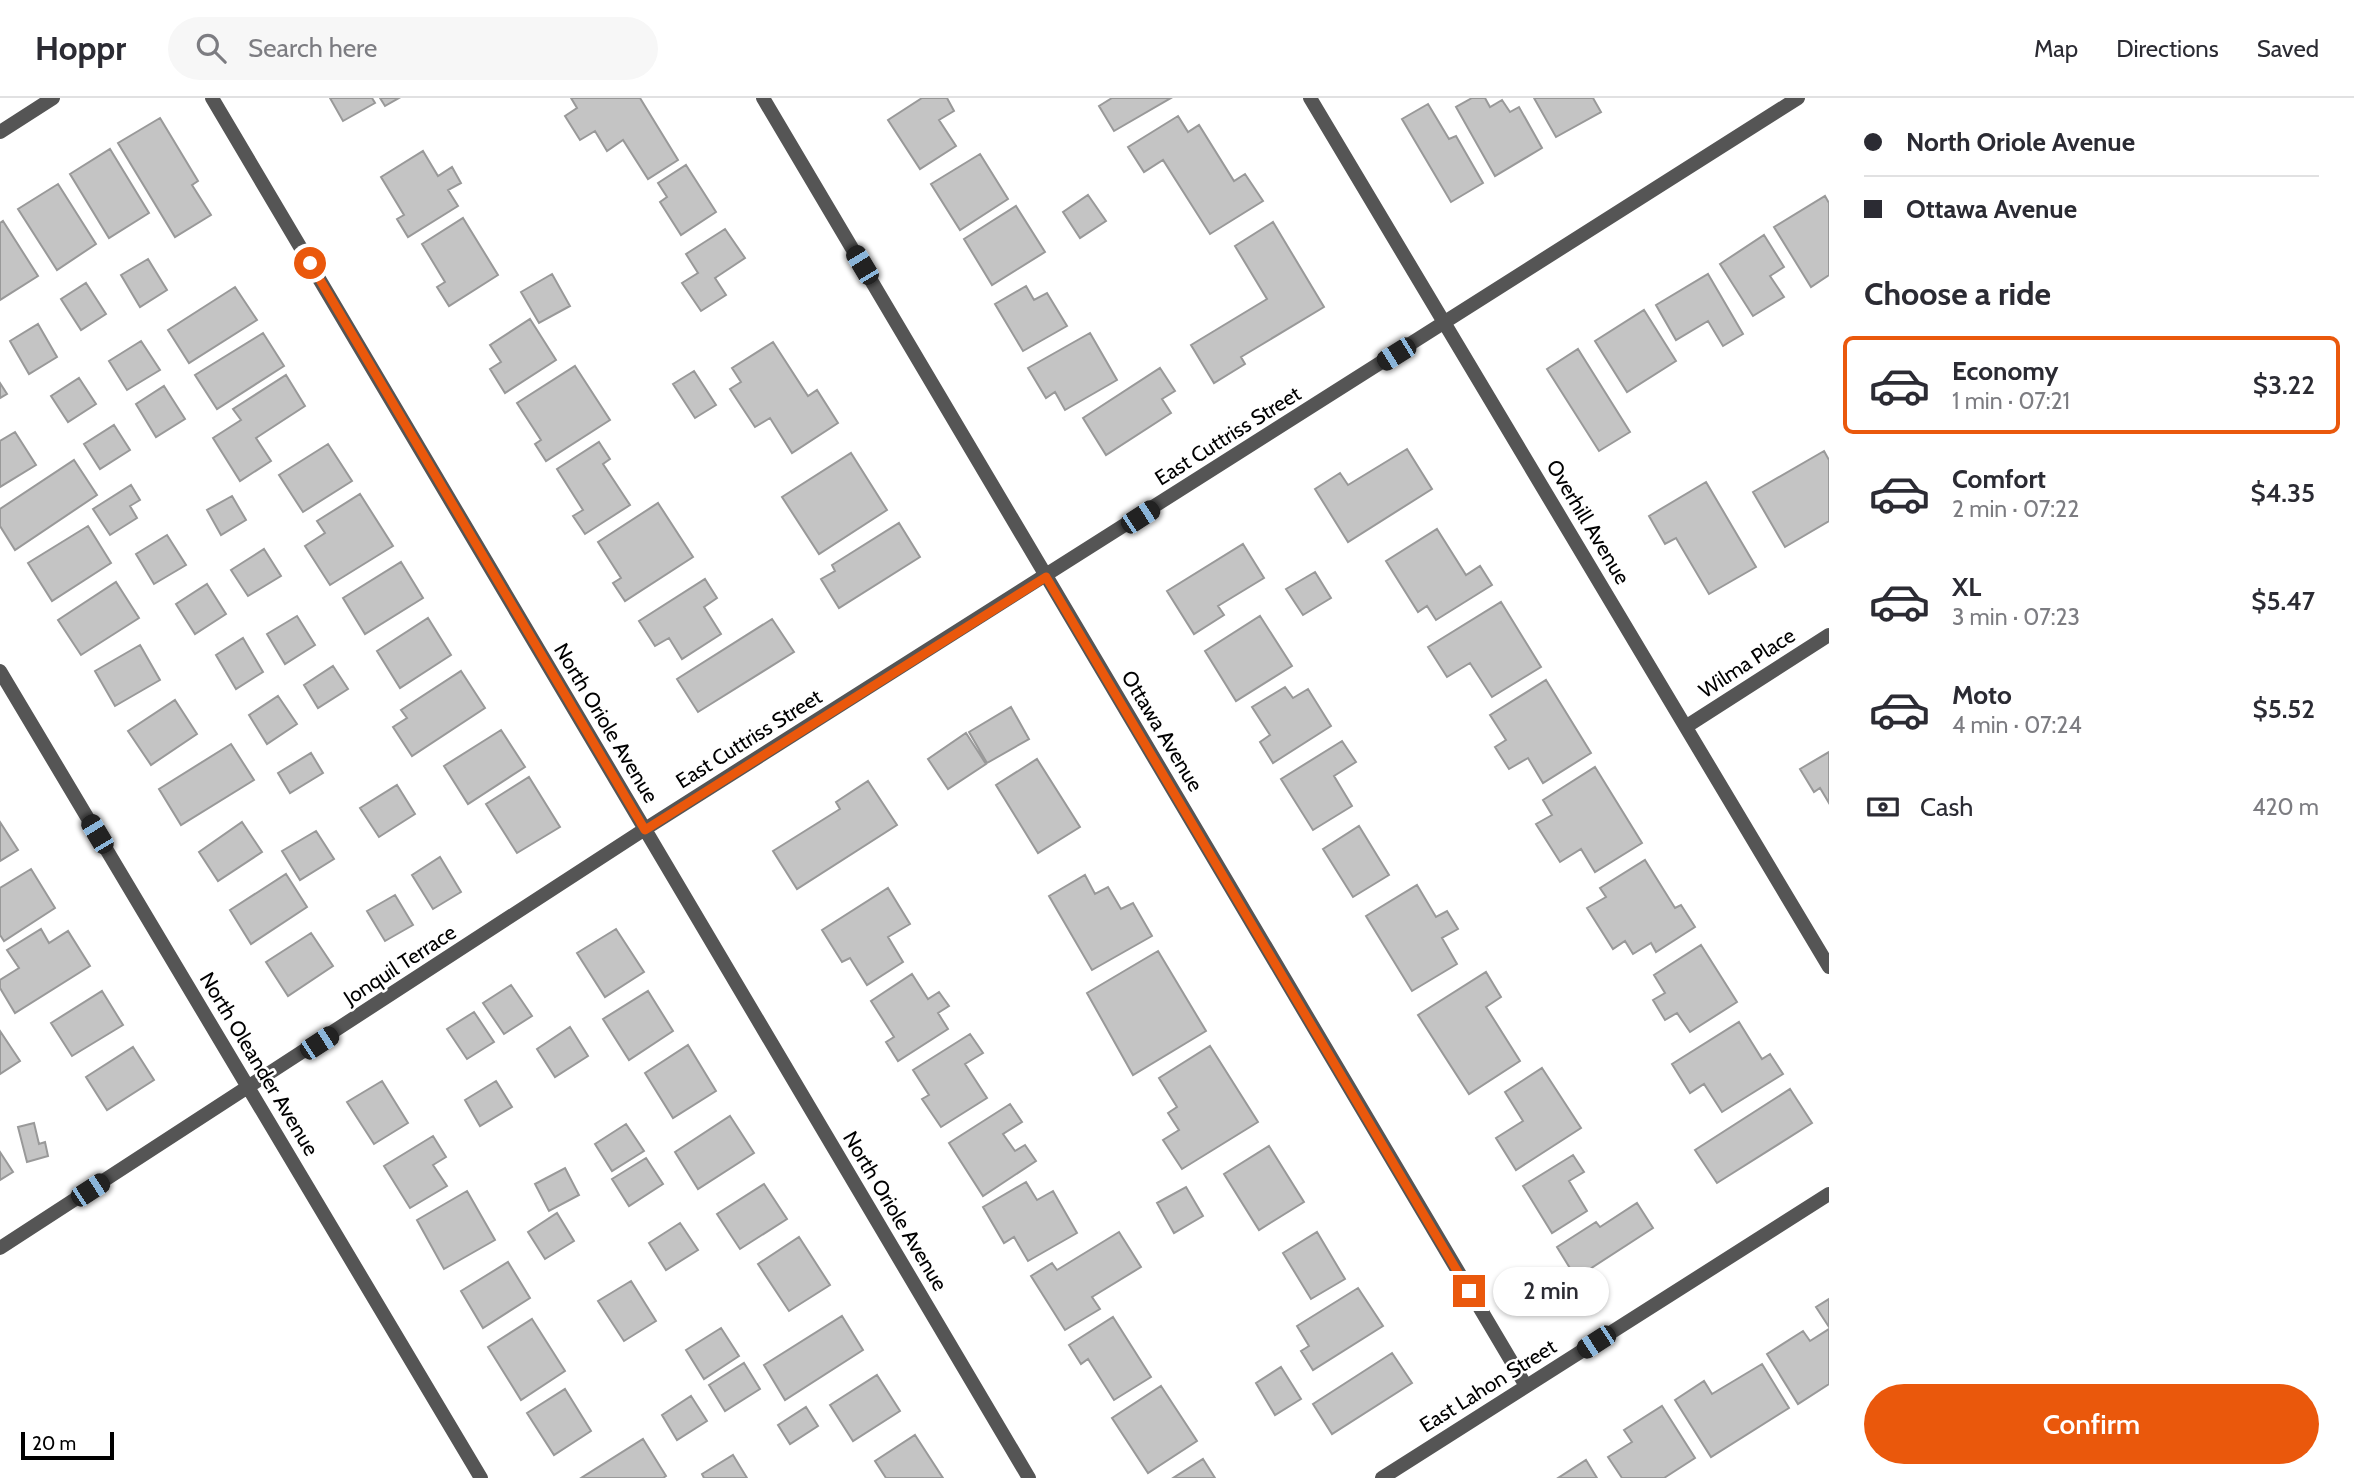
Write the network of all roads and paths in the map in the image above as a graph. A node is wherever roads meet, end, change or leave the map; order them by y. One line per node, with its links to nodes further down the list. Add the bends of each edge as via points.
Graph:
1 (52, 98): 6 (street)
2 (212, 98): 12 (street, North Oriole Avenue)
3 (763, 98): 8 (street, Ottawa Avenue)
4 (1310, 98): 7 (street, Overhill Avenue)
5 (1798, 98): 7 (street, East Cuttriss Street)
6 (0, 132)
7 (1443, 324): 8 (street, East Cuttriss Street); 11 (street, Overhill Avenue)
8 (1046, 577): 12 (street, East Cuttriss Street); 17 (street, Ottawa Avenue)
9 (1829, 635): 11 (street, Wilma Place)
10 (0, 671): 14 (street, North Oleander Avenue)
11 (1687, 726): 13 (street, Overhill Avenue)
12 (645, 830): 14 (street, Jonquil Terrace); 19 (street, North Oriole Avenue)
13 (1829, 967)
14 (249, 1088): 16 (street, Jonquil Terrace); 18 (street, North Oleander Avenue)
15 (1829, 1194): 17 (street, East Lahon Street)
16 (0, 1248)
17 (1526, 1386): 20 (street, East Lahon Street)
18 (481, 1478)
19 (1029, 1478)
20 (1382, 1478)

